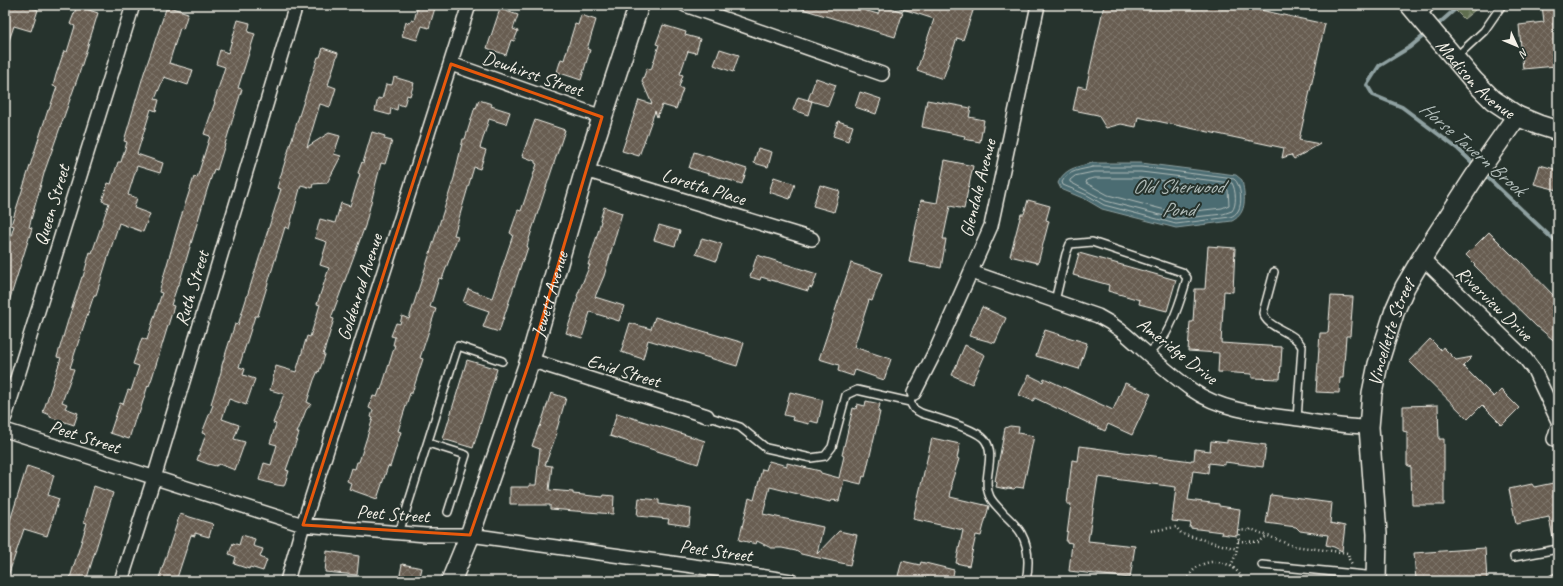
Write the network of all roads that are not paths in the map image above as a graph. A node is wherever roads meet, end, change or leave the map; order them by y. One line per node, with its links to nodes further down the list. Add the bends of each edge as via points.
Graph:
1 (133, 5): 26 (street, Queen Street)
2 (296, 5): 32 (street, Ruth Street)
3 (469, 5): 10 (street, Goldenrod Avenue)
4 (639, 5): 13 (main road, Jewett Avenue)
5 (685, 5): 11 (street)
6 (1038, 5): 18 (street, Glendale Avenue, via 991,226)
7 (1502, 5): 9 (lane, via 1484,31)
8 (1420, 12): 9 (main road, Madison Avenue)
9 (1455, 58): 12 (main road, Madison Avenue, via 1484,92)
10 (451, 64): 13 (street, Dewhirst Street); 34 (street, Goldenrod Avenue)
11 (882, 74)
12 (1517, 116): 14 (main road, Madison Avenue); 17 (main road, Vincellette Street)
13 (602, 117): 15 (main road, Jewett Avenue)
14 (1558, 131)
15 (585, 170): 16 (street, Loretta Place); 23 (main road, Jewett Avenue)
16 (812, 239)
17 (1422, 258): 28 (street, Riverview Drive, via 1524,358 1534,370); 29 (main road, Vincellette Street, via 1405,287 1388,330 1372,393)
18 (971, 272): 20 (street, Ameridge Drive); 24 (street, Glendale Avenue)
19 (1274, 272): 27 (lane, via 1263,313 1268,322 1294,336 1302,347)
20 (1055, 301): 21 (street, Ameridge Drive, via 1113,323); 21 (lane, via 1070,244 1092,242 1182,272 1187,278 1169,328)
21 (1148, 354): 27 (street, Ameridge Drive, via 1170,374 1207,399 1233,408)
22 (502, 360): 31 (lane, via 458,346)
23 (530, 360): 25 (street, Enid Street); 36 (main road, Jewett Avenue)
24 (912, 397): 25 (lane, via 857,390 846,394 832,447 825,456 811,458 766,448 740,427); 46 (lane, via 914,409 977,433 985,440 990,452 988,493 1021,533 1027,553)
25 (707, 416)
26 (5, 417)
27 (1297, 419): 29 (street, Ameridge Drive, via 1350,427)
28 (1558, 421)
29 (1369, 427): 40 (main road, Vincellette Street, via 1377,534)
30 (5, 430): 32 (street, Peet Street)
31 (428, 443): 33 (lane, via 466,455); 35 (lane)
32 (154, 478): 34 (street, Peet Street); 42 (street, Ruth Street)
33 (448, 512)
34 (303, 525): 35 (street, Peet Street); 43 (street, Goldenrod Avenue)
35 (399, 533): 36 (street, Peet Street)
36 (470, 535): 44 (main road, Jewett Avenue); 45 (street, Peet Street)
37 (1558, 549): 38 (lane)
38 (1514, 557)
39 (1262, 565): 40 (lane)
40 (1376, 578)
41 (1558, 580): 47 (street)
42 (121, 581)
43 (287, 581)
44 (451, 581)
45 (791, 581)
46 (1026, 581)
47 (1555, 581)

